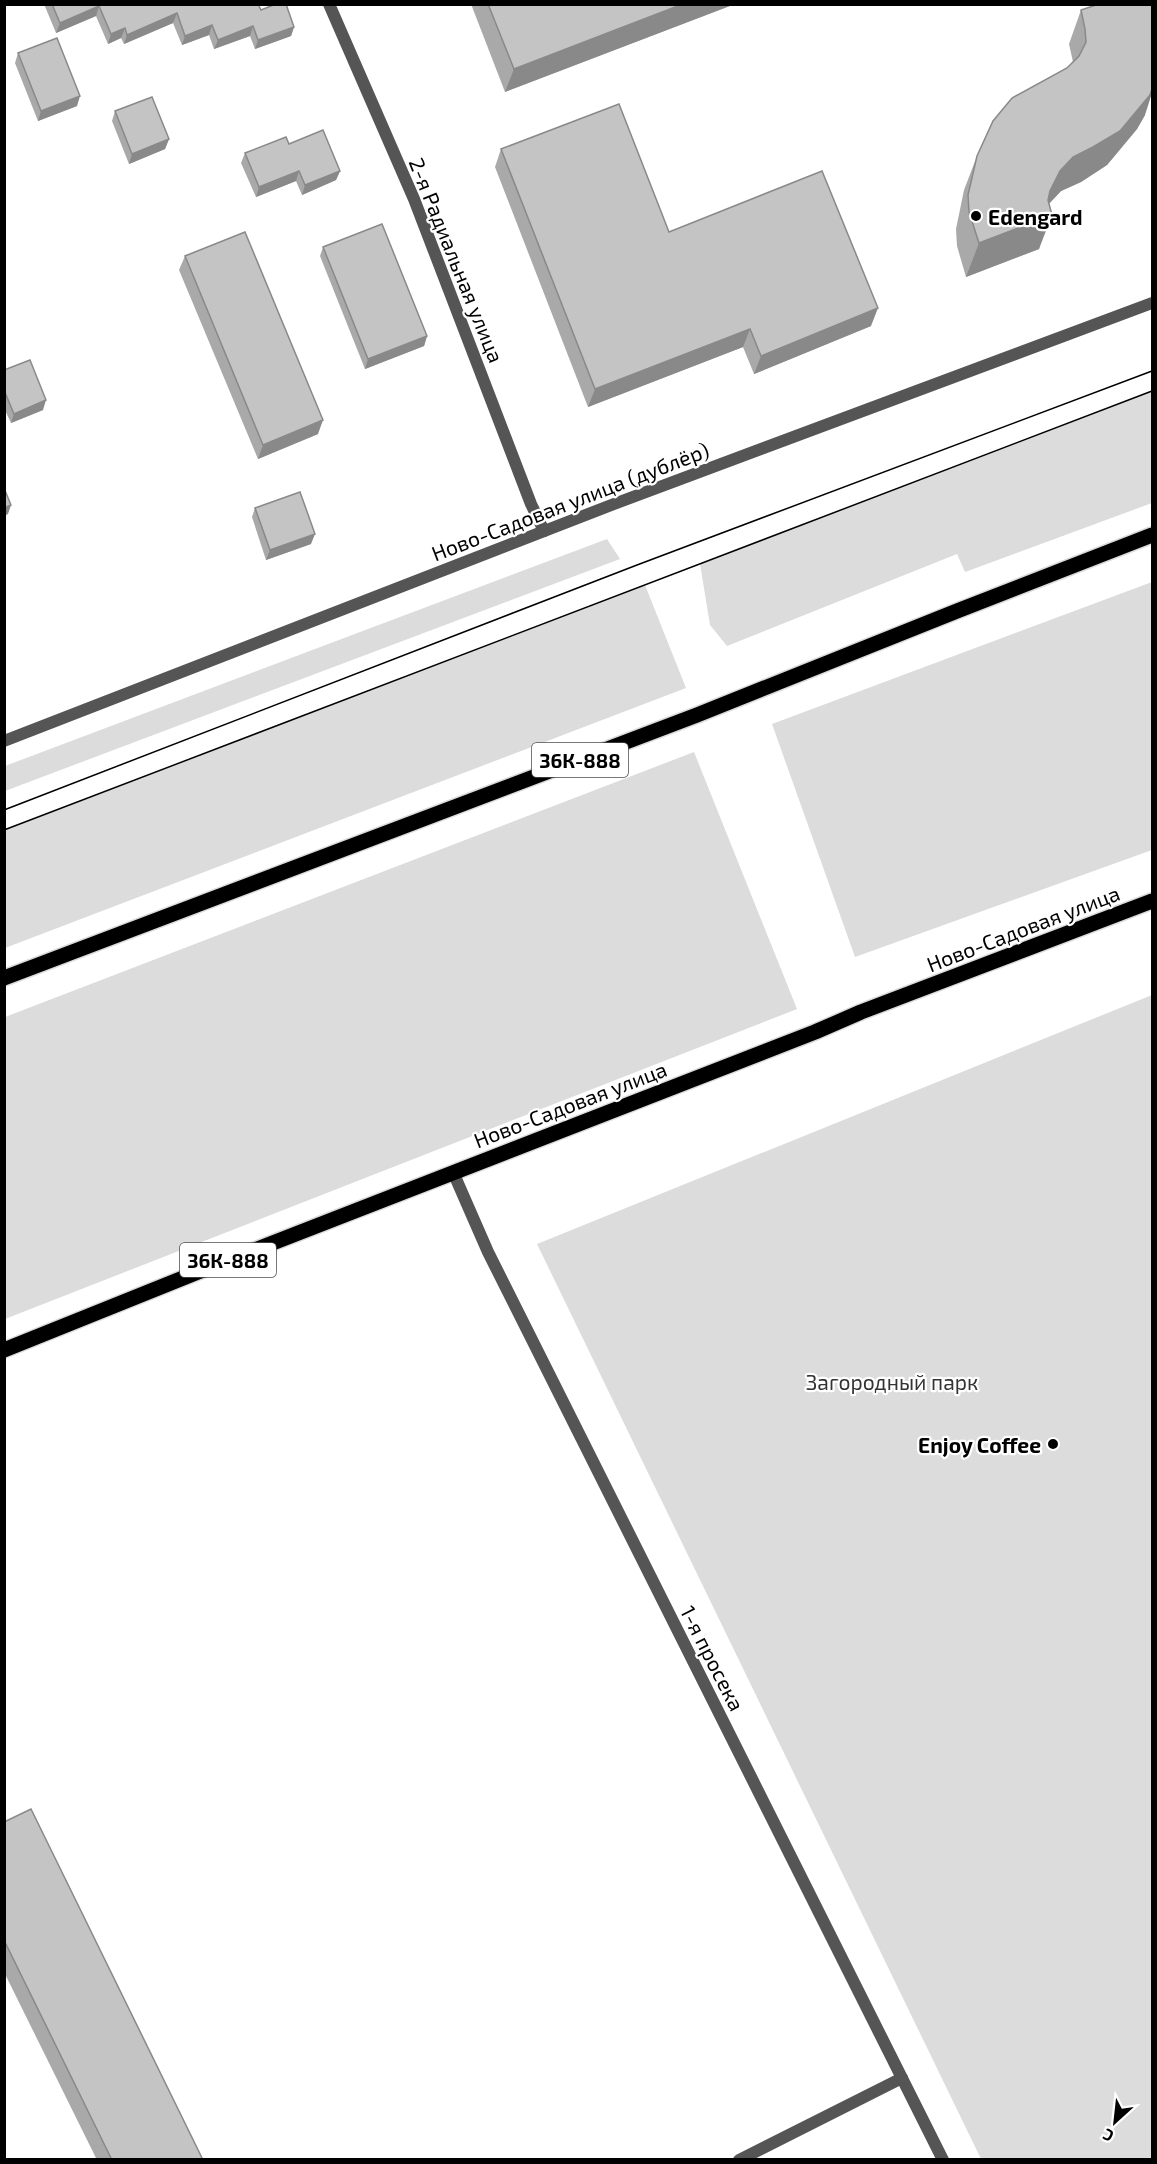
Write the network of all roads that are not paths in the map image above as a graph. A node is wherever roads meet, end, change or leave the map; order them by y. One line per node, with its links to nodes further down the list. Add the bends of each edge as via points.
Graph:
1 (329, 4): 3 (street, 2-я Радиальная улица, via 414,199)
2 (1152, 303): 3 (street, Ново-Садовая улица (дублёр))
3 (543, 531): 5 (street, Ново-Садовая улица (дублёр))
4 (1152, 535): 7 (main road, 36К-888, via 697,715)
5 (4, 741)
6 (1152, 901): 8 (main road, Ново-Садовая улица / 36К-888)
7 (4, 978)
8 (453, 1172): 9 (main road, Ново-Садовая улица / 36К-888); 10 (street, 1-я просека, via 488,1252)
9 (4, 1350)
10 (902, 2078): 11 (street); 12 (street, 1-я просека)
11 (739, 2160)
12 (943, 2160)

